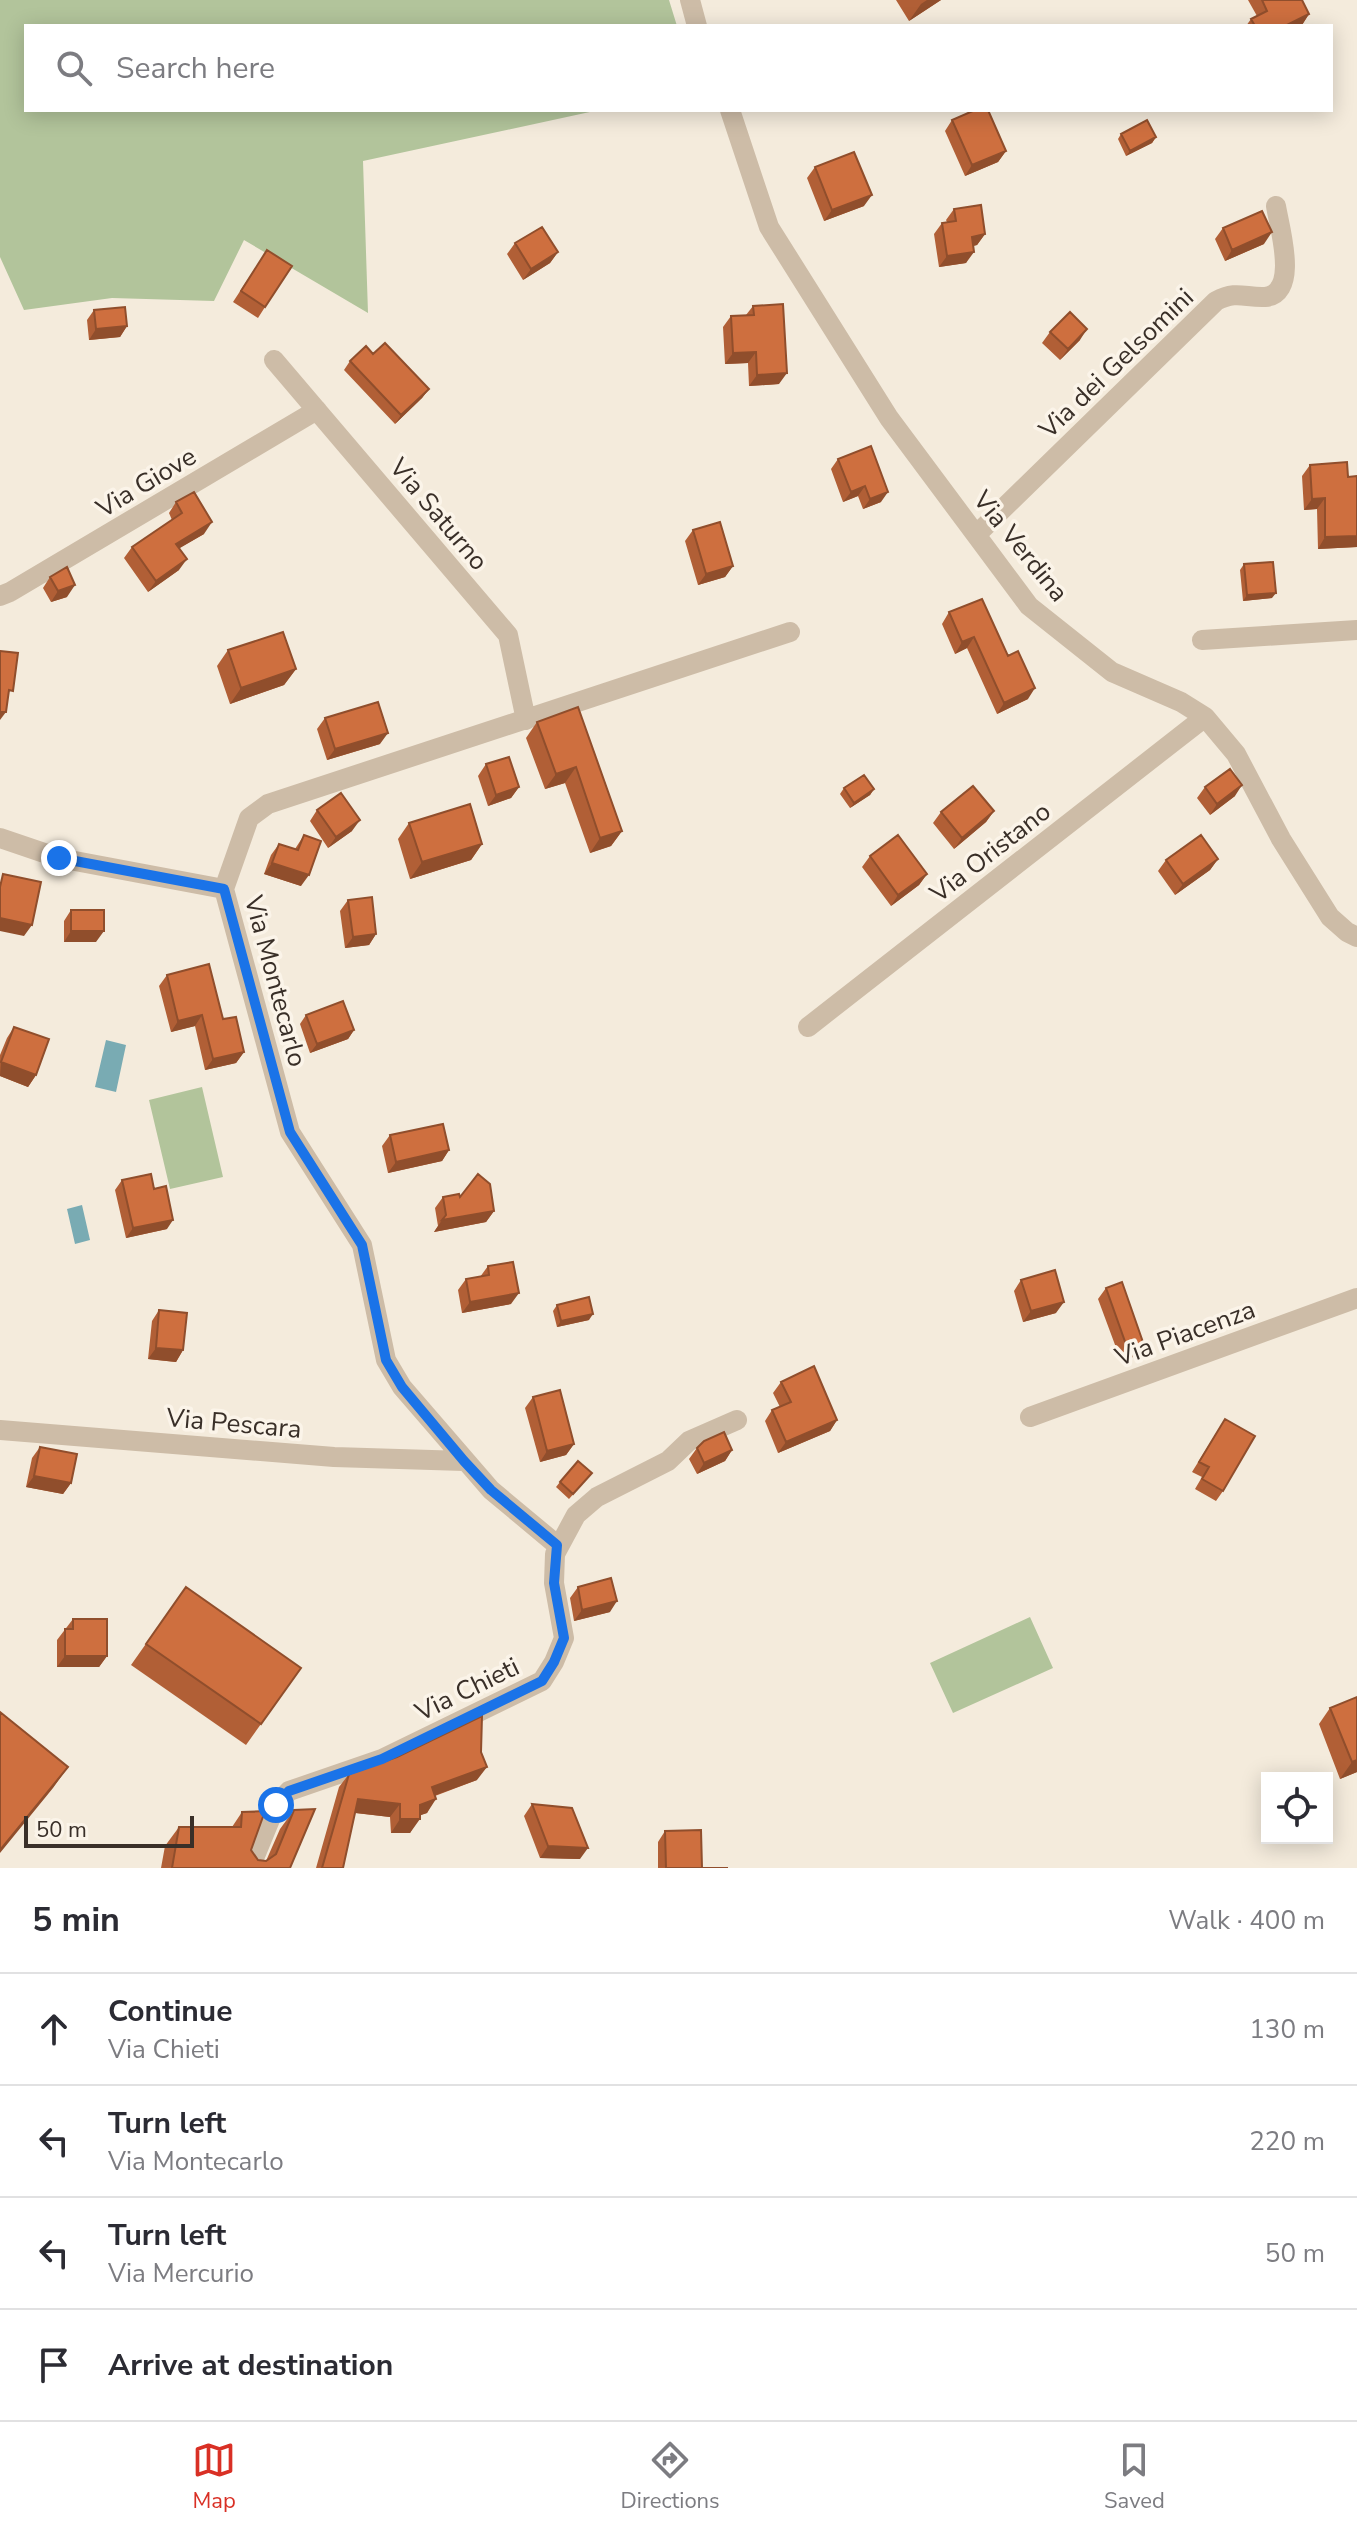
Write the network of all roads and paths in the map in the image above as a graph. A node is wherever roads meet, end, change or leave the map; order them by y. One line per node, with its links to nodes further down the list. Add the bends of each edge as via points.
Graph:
1 (690, 0): 2 (street)
2 (696, 24)
3 (731, 112): 7 (street, Via Verdina, via 769,227 889,418)
4 (1276, 206): 7 (street, Via dei Gelsomini, via 1287,270 1274,294 1241,293 1216,301)
5 (274, 360): 6 (street, Via Saturno)
6 (317, 410): 8 (street, Via Giove); 13 (street, Via Saturno, via 508,635)
7 (977, 534): 12 (street, Via Verdina, via 1029,606 1072,643 1112,672)
8 (0, 596)
9 (1357, 630): 11 (street)
10 (790, 632): 13 (street, Via Montecarlo)
11 (1202, 640)
12 (1205, 717): 16 (street, Via Verdina, via 1236,754 1330,917); 17 (street, Via Oristano)
13 (526, 720): 15 (street, Via Montecarlo, via 268,804 249,818)
14 (0, 838): 15 (street, via 59,858)
15 (224, 889): 22 (street, Via Montecarlo, via 290,1132 362,1245 386,1360)
16 (1357, 937)
17 (808, 1027)
18 (1357, 1298): 19 (street, Via Piacenza)
19 (1030, 1417)
20 (737, 1420): 23 (street, via 689,1441 657,1468 597,1497 576,1515)
21 (0, 1430): 22 (street, Via Pescara, via 334,1457)
22 (464, 1461): 23 (street, Via Montecarlo)
23 (557, 1545): 24 (street, Via Chieti, via 554,1583 564,1638 542,1681 382,1759 289,1791 276,1805)
24 (250, 1868)

